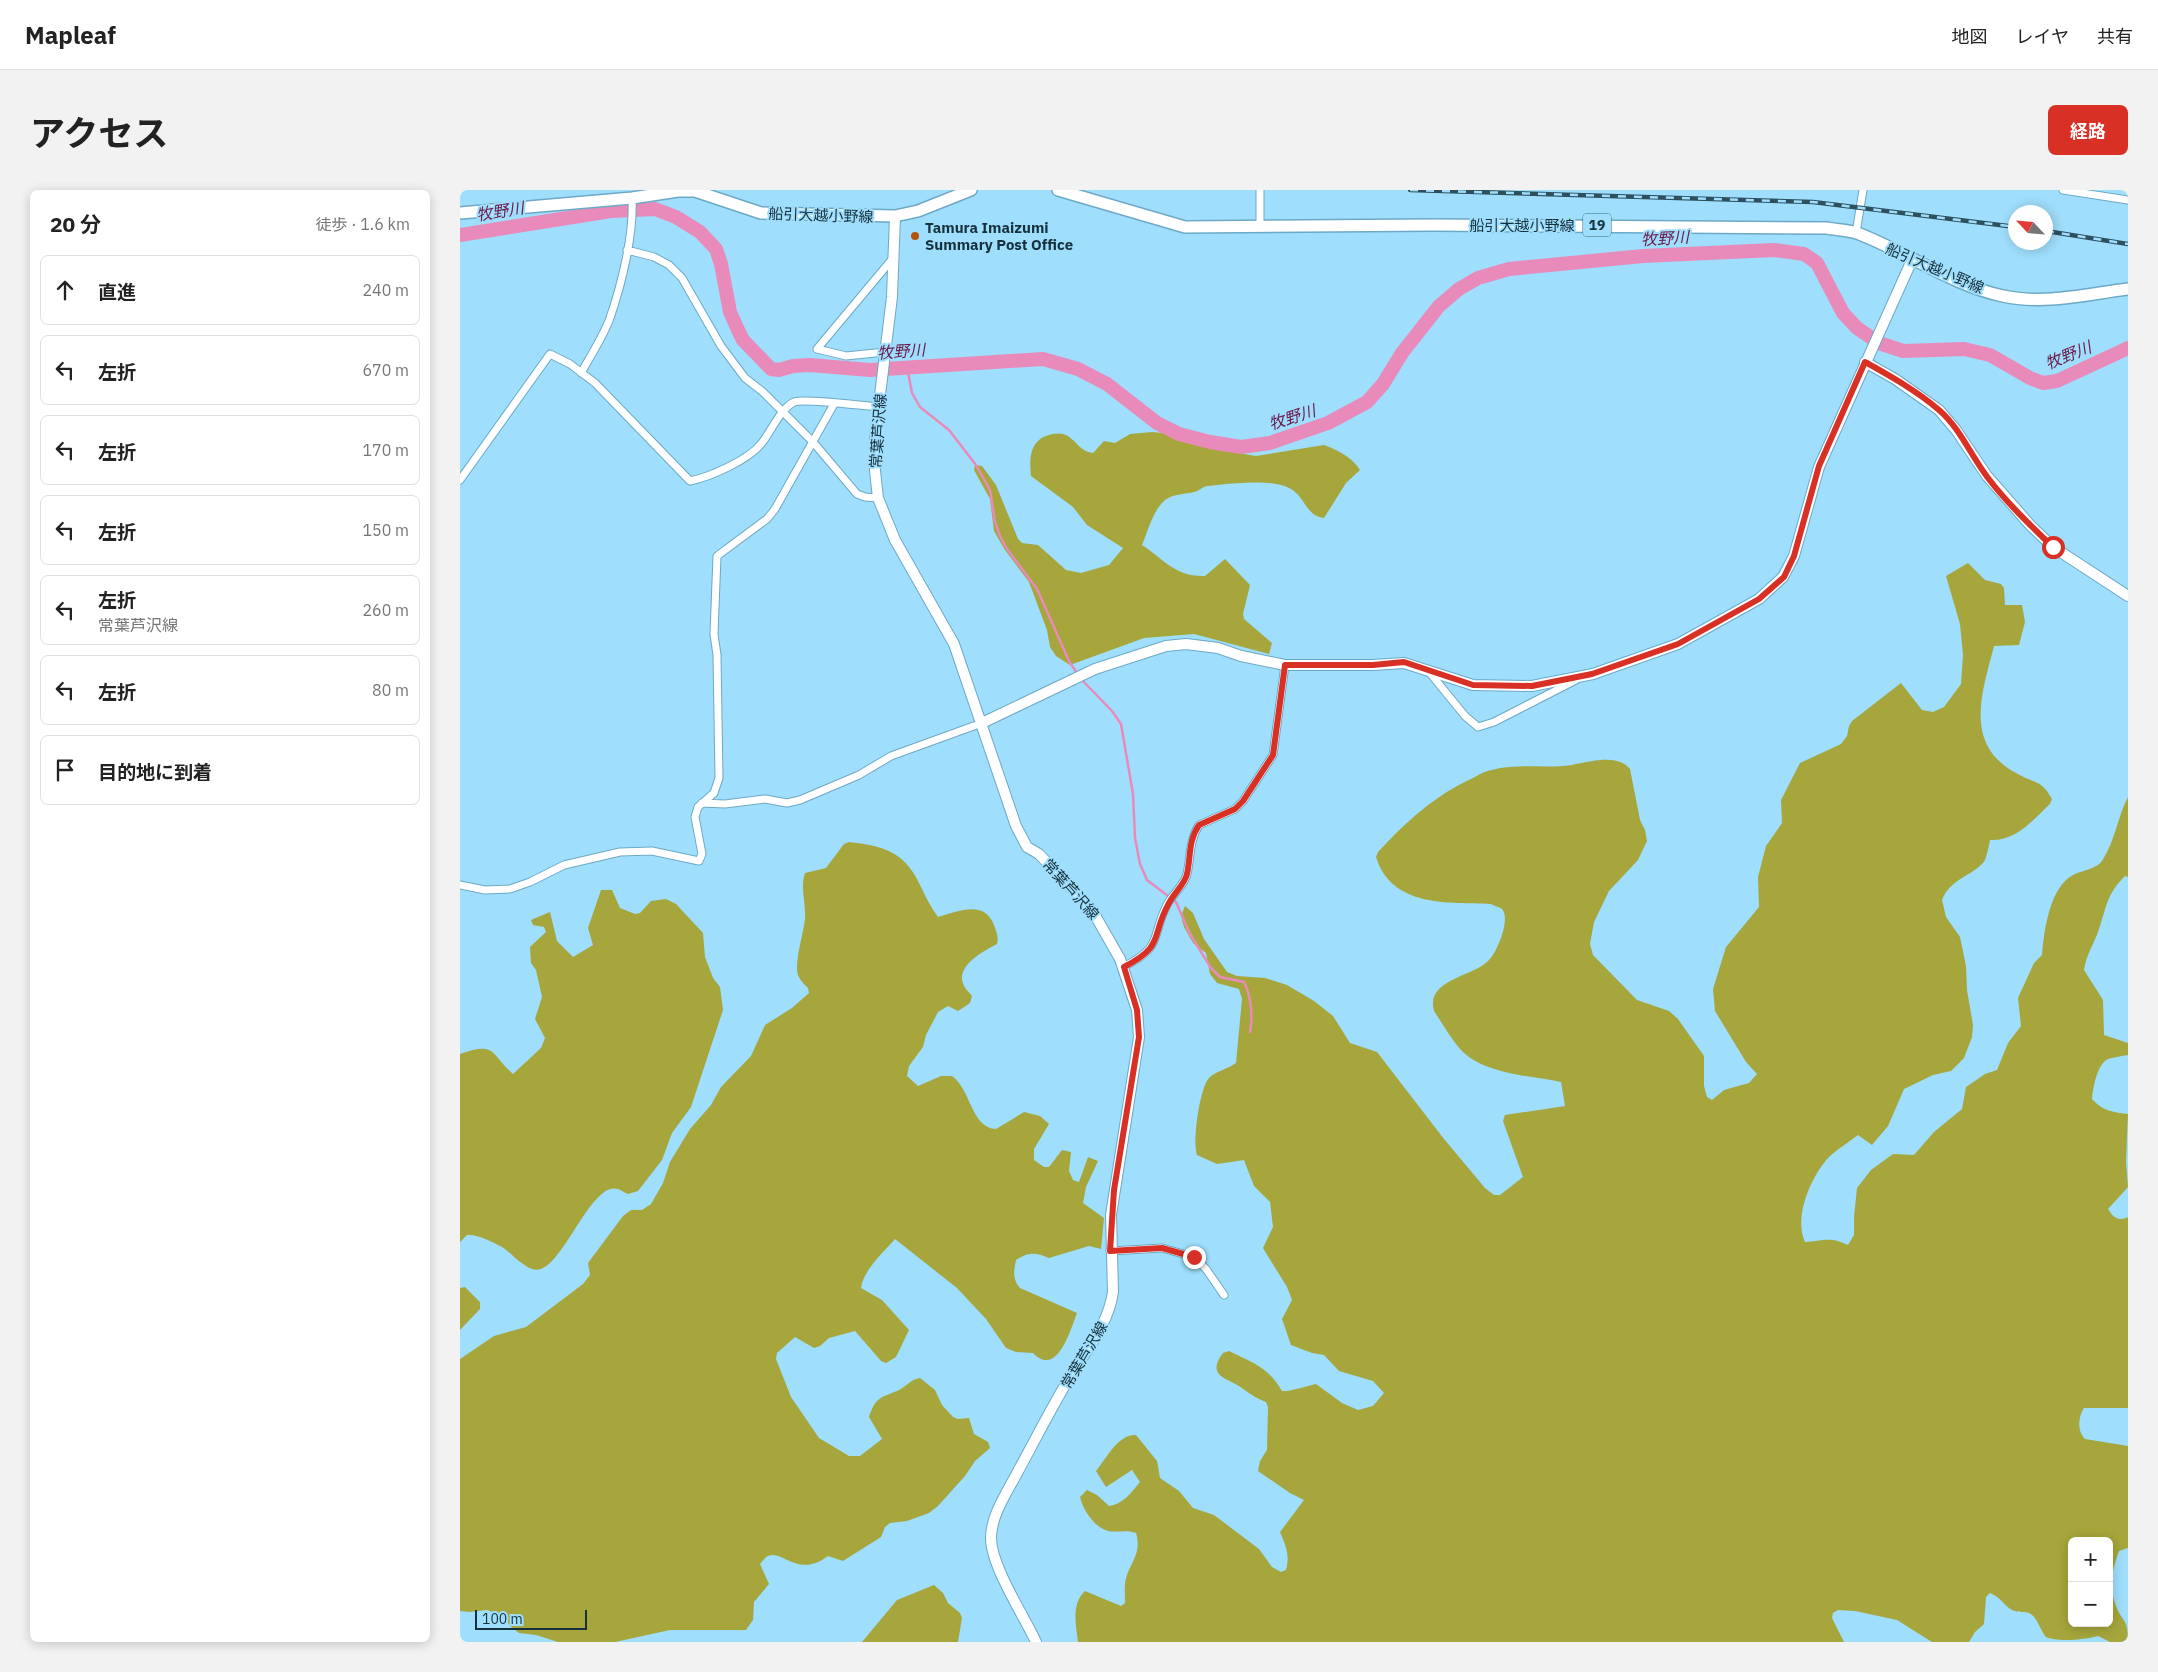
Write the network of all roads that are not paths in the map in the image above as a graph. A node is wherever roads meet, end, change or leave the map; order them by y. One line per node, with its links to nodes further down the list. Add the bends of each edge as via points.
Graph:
1 (971, 190): 9 (main road, 船引大越小野線)
2 (1058, 190): 10 (main road, 船引大越小野線 / 19, via 1185,227)
3 (1260, 190): 10 (street)
4 (1863, 190): 11 (street)
5 (2063, 190): 6 (street)
6 (2128, 200)
7 (632, 201): 8 (main road, 船引大越小野線); 9 (main road, 船引大越小野線, via 678,191 695,191 761,213); 12 (street)
8 (460, 213)
9 (896, 216): 13 (street, 常葉芦沢線)
10 (1260, 226): 11 (main road, 船引大越小野線 / 19, via 1671,226 1827,228)
11 (1856, 233): 14 (main road, 船引大越小野線 / 19)
12 (627, 250): 18 (street, via 609,320); 21 (street, via 670,265 682,278 721,346 745,378)
13 (894, 257): 16 (street, 常葉芦沢線); 16 (street, via 817,349 846,356)
14 (1912, 260): 15 (main road, 船引大越小野線 / 19, via 1968,285 2004,296 2040,299 2079,297); 17 (street)
15 (2128, 289)
16 (885, 352): 20 (street, 常葉芦沢線)
17 (1865, 362): 25 (street, via 1939,410 1987,476 2030,526 2053,547); 28 (street, via 1819,466 1794,556 1784,577 1759,599 1678,644)
18 (581, 373): 21 (street, via 690,481 701,479 750,455); 23 (street, via 550,354)
19 (834, 404): 20 (street); 21 (street, via 809,400 794,402); 22 (street)
20 (878, 406): 24 (street, 常葉芦沢線, via 874,452)
21 (783, 413): 22 (street)
22 (812, 442): 24 (street, via 857,494); 30 (street, via 767,519 717,556 714,634 719,778 714,793)
23 (460, 480)
24 (878, 498): 29 (street, 常葉芦沢線, via 895,540 954,644)
25 (2128, 596)
26 (1285, 665): 27 (street, via 1404,662); 29 (street, via 1218,648 1186,644 1166,646 1095,669); 32 (street, via 1273,755 1235,809 1199,825 1190,846 1187,875 1167,905 1154,942 1142,957)
27 (1430, 672): 28 (street, via 1473,685 1532,686); 28 (street, via 1465,716 1478,727)
28 (1585, 675)
29 (982, 723): 30 (street, via 892,756 859,775 800,800 787,803 765,799); 32 (street, 常葉芦沢線, via 1024,842 1040,854 1092,910)
30 (702, 803): 31 (street, via 695,817 702,854 699,861 652,851 620,852 564,865 510,888 485,890)
31 (460, 885)
32 (1124, 967): 33 (street, 常葉芦沢線, via 1137,1010 1139,1037 1114,1190)
33 (1110, 1251): 34 (street, via 1162,1248 1194,1257); 35 (street, 常葉芦沢線, via 1113,1292 1107,1317 1060,1392 992,1526 990,1539 1002,1574)
34 (1224, 1295)
35 (1036, 1642)

